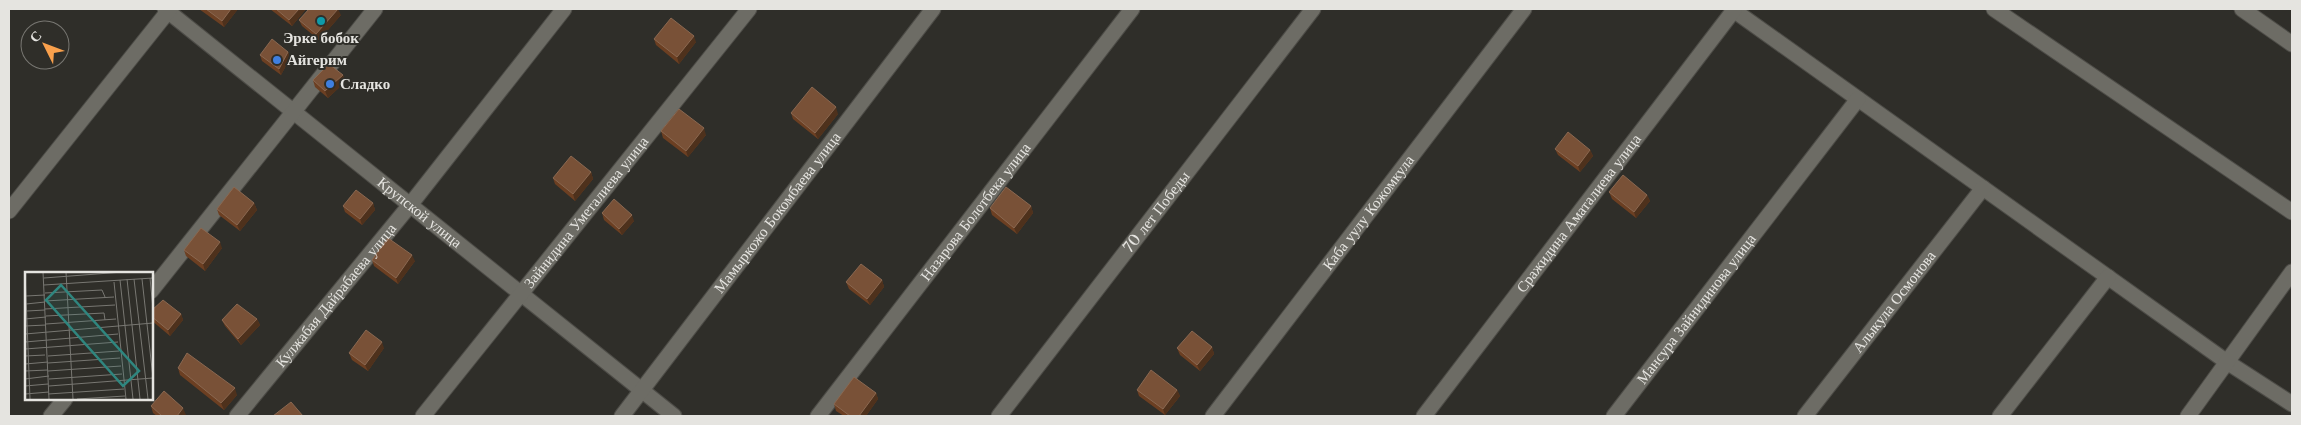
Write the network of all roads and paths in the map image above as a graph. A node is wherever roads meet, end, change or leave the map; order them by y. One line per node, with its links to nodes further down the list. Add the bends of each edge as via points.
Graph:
1 (375, 9): 14 (street)
2 (564, 9): 16 (street, Кулжабая Дайрабаева улица)
3 (749, 9): 22 (street, Зайнидина Уметалиева улица)
4 (933, 9): 24 (street, Мамыркожо Бокомбаева улица)
5 (1132, 9): 32 (street, Назарова Болотбека улица)
6 (1313, 9): 33 (street, 70 лет Победы)
7 (1524, 9): 34 (street, Каба уулу Кожомкула)
8 (1994, 9): 18 (street)
9 (2242, 9): 12 (street)
10 (168, 10): 14 (street, Крупской улица); 17 (street)
11 (1733, 10): 13 (street); 35 (street, Сражидина Аматалиева улица)
12 (2292, 44)
13 (1858, 99): 15 (street); 36 (street, Мансура Зайнидинова улица)
14 (294, 113): 16 (street, Крупской улица); 21 (street)
15 (1983, 188): 20 (street); 37 (street, Алыкула Осмонова)
16 (410, 205): 22 (street, Крупской улица); 28 (street, Кулжабая Дайрабаева улица)
17 (9, 211)
18 (2292, 212)
19 (2292, 272): 23 (street)
20 (2108, 277): 23 (street); 38 (street)
21 (152, 290)
22 (521, 294): 24 (street, Крупской улица); 29 (street, Зайнидина Уметалиева улица)
23 (2227, 362): 26 (street); 39 (street)
24 (642, 391): 30 (street, Мамыркожо Бокомбаева улица); 31 (street, Крупской улица)
25 (64, 400): 27 (street)
26 (2292, 404)
27 (51, 416)
28 (237, 416)
29 (424, 416)
30 (622, 416)
31 (674, 416)
32 (818, 416)
33 (999, 416)
34 (1213, 416)
35 (1424, 416)
36 (1614, 416)
37 (1805, 416)
38 (2000, 416)
39 (2188, 416)

